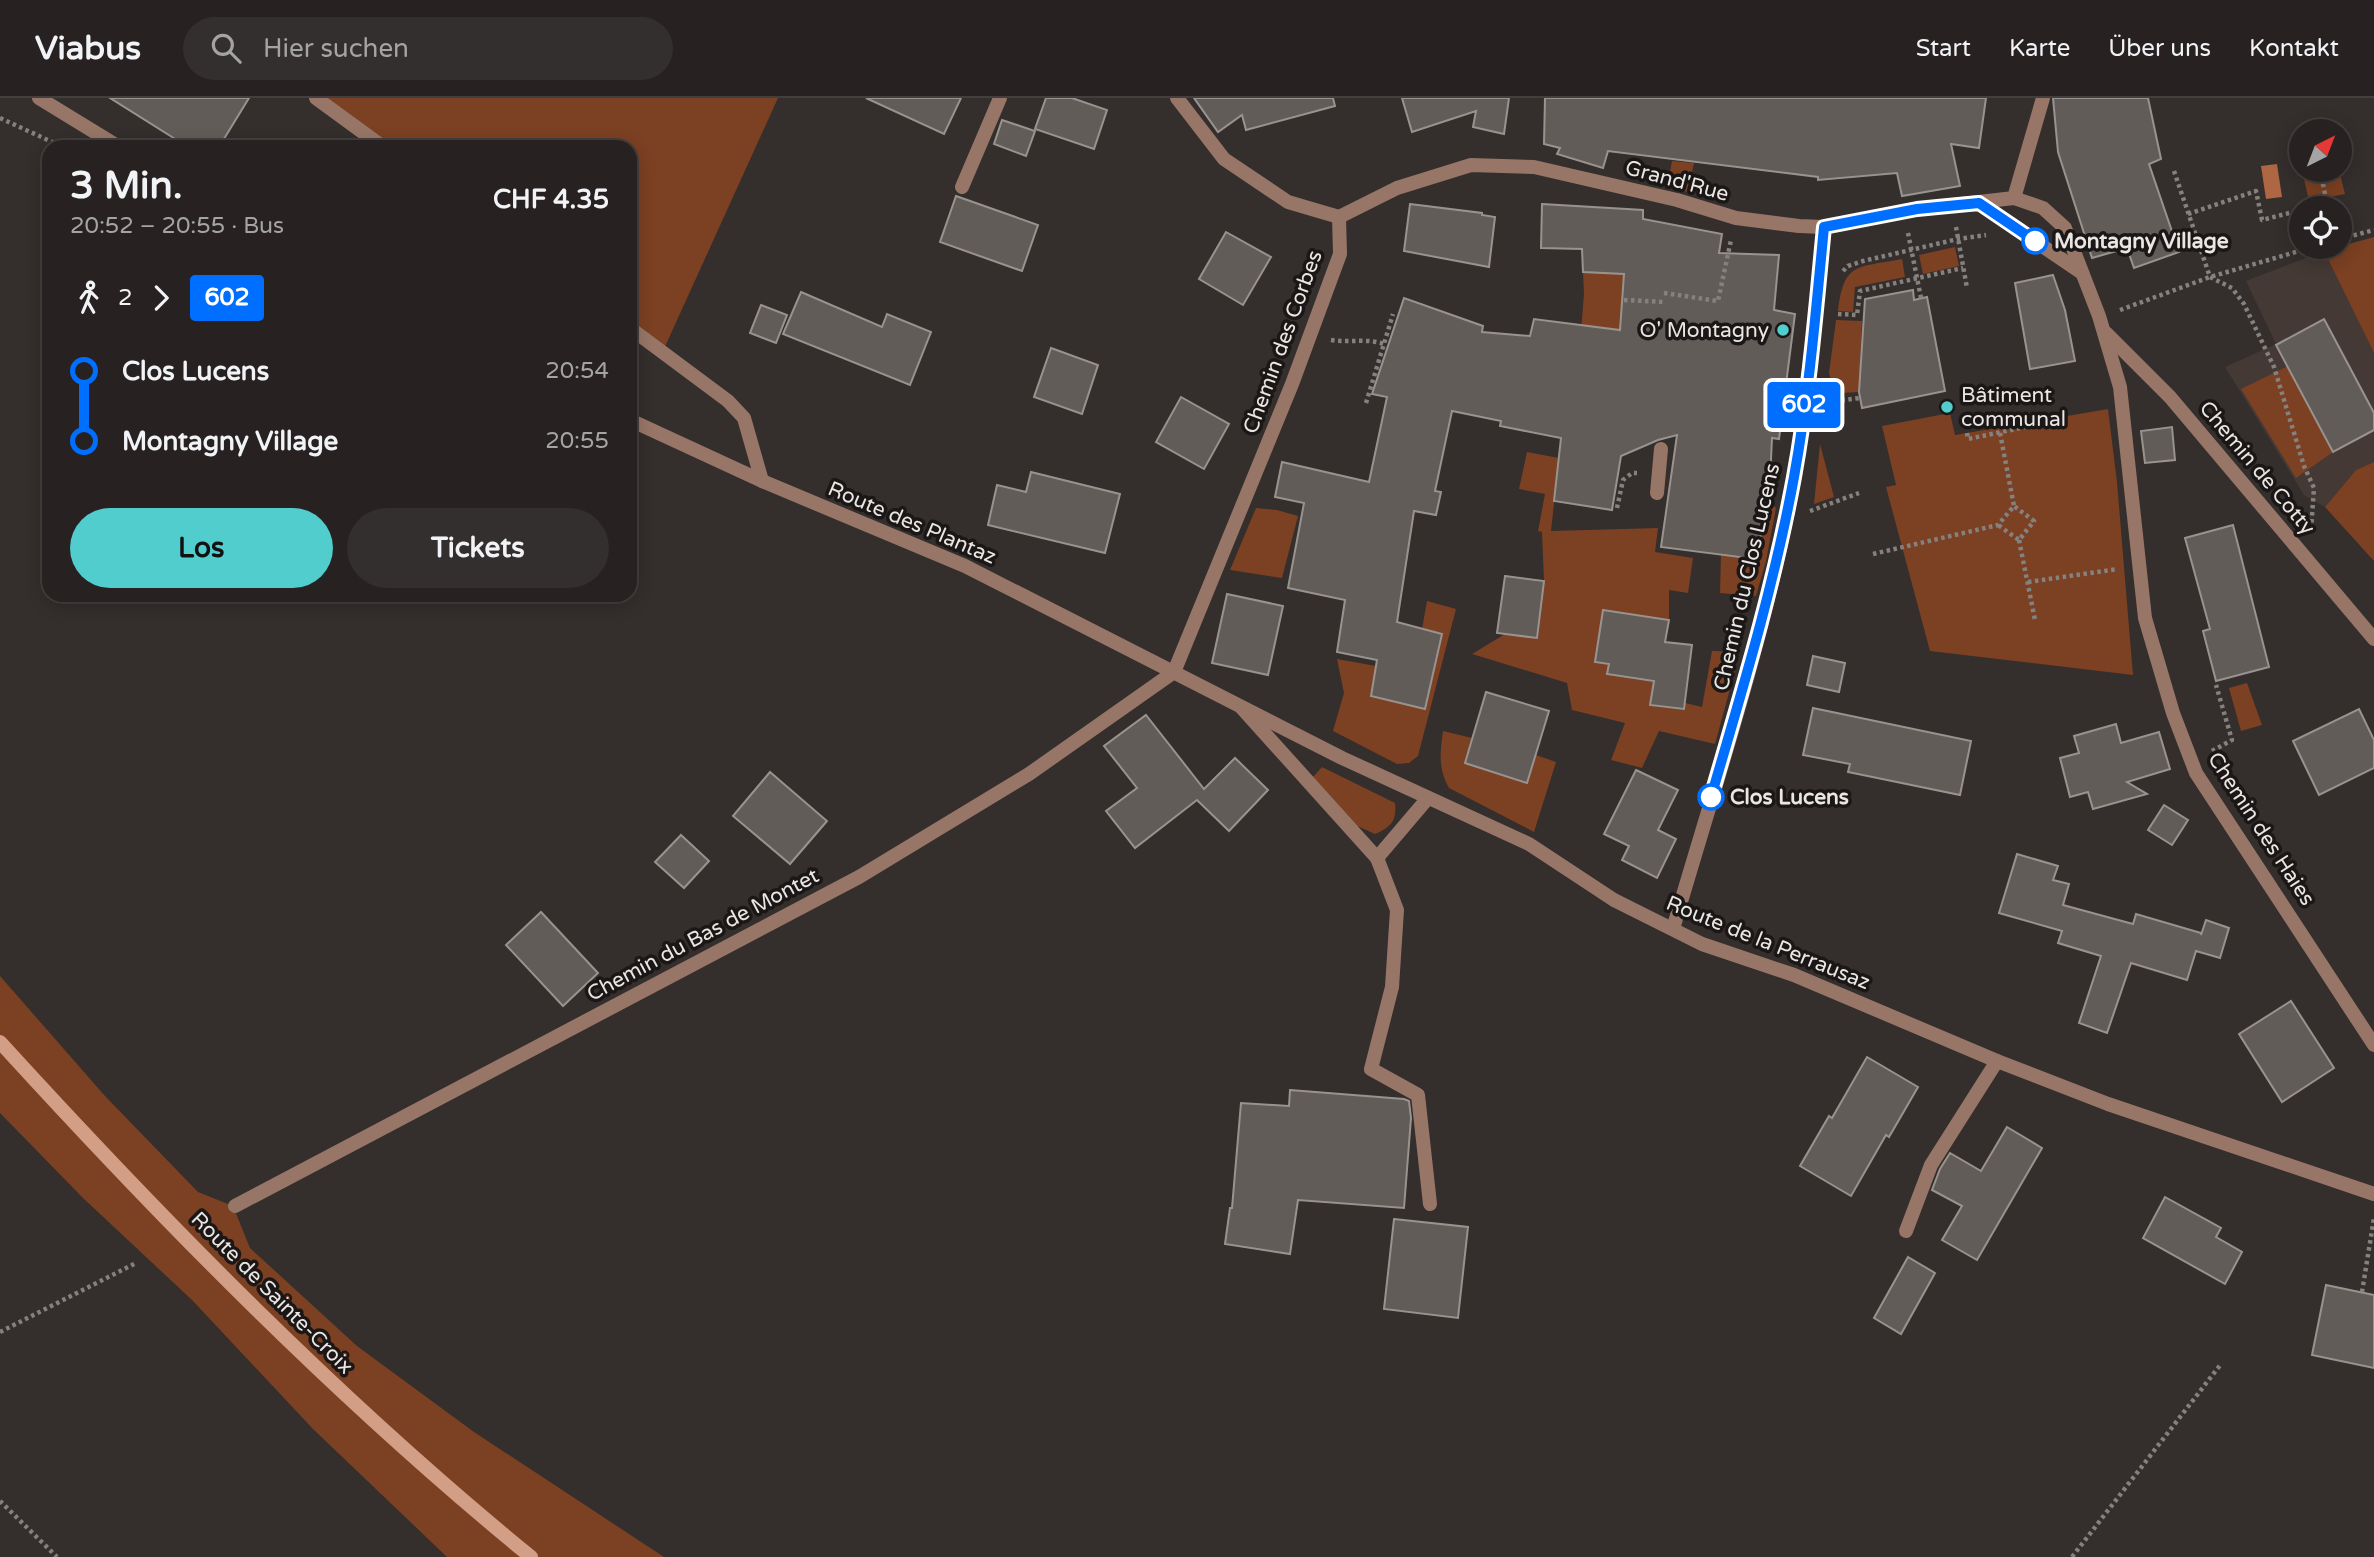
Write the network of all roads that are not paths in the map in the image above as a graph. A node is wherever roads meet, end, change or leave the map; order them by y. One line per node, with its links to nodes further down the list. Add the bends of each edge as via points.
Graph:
1 (39, 98): 6 (street)
2 (316, 98): 7 (street)
3 (1000, 98): 8 (street)
4 (1177, 98): 11 (street, via 1224,159 1288,202)
5 (2043, 98): 9 (street)
6 (108, 140)
7 (373, 140)
8 (962, 187)
9 (2014, 198): 10 (street, Grand'Rue); 13 (street, Chemin des Haies, via 2043,208 2066,228)
10 (1979, 203): 12 (street, Grand'Rue); 13 (street)
11 (1339, 217): 12 (street, Grand'Rue, via 1397,188 1471,165 1534,167 1736,218); 21 (street, Chemin des Corbes, via 1340,254)
12 (1824, 227): 25 (street, Chemin du Clos Lucens, via 1786,520 1757,640)
13 (2082, 273): 14 (street, Chemin des Haies)
14 (2101, 323): 20 (street, Chemin de Cotty, via 2170,397); 27 (street, Chemin des Haies, via 2120,387 2146,618 2173,713 2196,773)
15 (637, 333): 18 (street, via 744,418)
16 (637, 423): 18 (street, Route des Plantaz)
17 (1661, 449): 19 (street)
18 (762, 481): 21 (street, Route des Plantaz, via 965,566)
19 (1657, 493)
20 (2374, 639)
21 (1174, 672): 22 (street, Route de la Perrausaz); 31 (street, Chemin du Bas de Montet, via 1028,774 859,877)
22 (1238, 704): 23 (street, Route de la Perrausaz); 24 (street)
23 (1427, 798): 24 (street); 25 (street, Route de la Perrausaz, via 1529,844 1614,900)
24 (1377, 858): 30 (street, via 1397,911 1392,986 1371,1069 1418,1095)
25 (1673, 929): 28 (street, Route de la Perrausaz)
26 (0, 1042): 33 (main road, Route de Sainte-Croix, via 83,1134 283,1337 415,1459)
27 (2374, 1045)
28 (1997, 1061): 29 (street, Route de la Perrausaz, via 2108,1104); 32 (street, via 1931,1166)
29 (2374, 1194)
30 (1430, 1204)
31 (235, 1206)
32 (1906, 1231)
33 (531, 1557)

